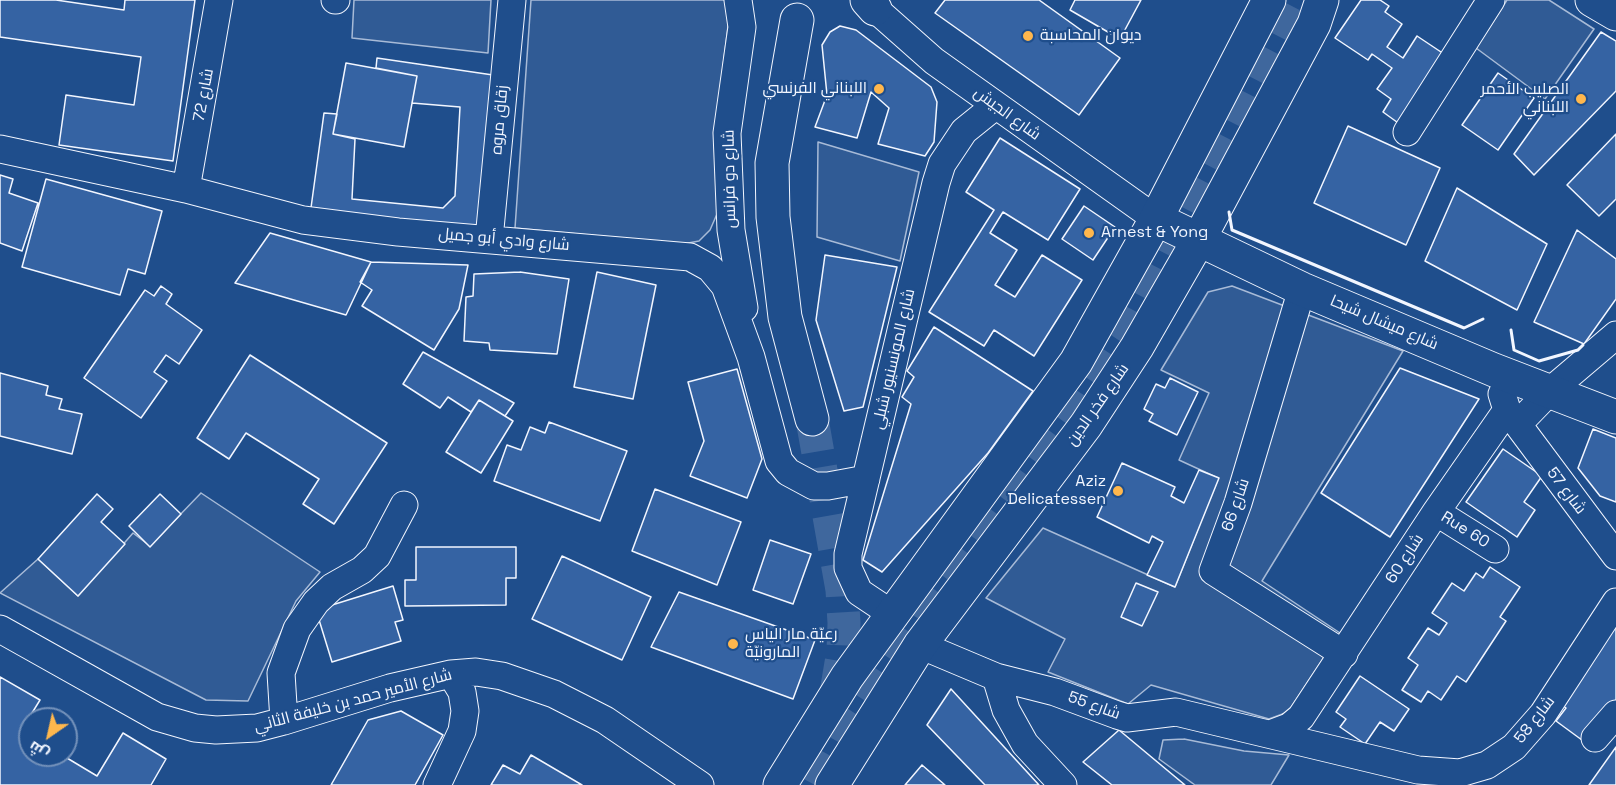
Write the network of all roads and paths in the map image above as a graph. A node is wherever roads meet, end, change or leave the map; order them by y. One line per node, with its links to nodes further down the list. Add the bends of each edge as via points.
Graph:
1 (219, 0): 14 (street, شارع 72)
2 (512, 0): 16 (street, زقاق مروه)
3 (738, 0): 20 (street, شارع دو فرانس, via 742,27 727,133 731,230)
4 (1269, 0): 15 (main road)
5 (1491, 0): 12 (street)
6 (1592, 0): 9 (main road)
7 (869, 3): 11 (street, شارع الجيش, via 917,47)
8 (1322, 8): 17 (main road, شارع فخر الدين)
9 (1616, 14)
10 (797, 20): 25 (main road, via 772,164 773,217 785,317)
11 (995, 106): 15 (street, شارع الجيش); 26 (street, شارع المونسنيور شبلي, via 964,131 942,165)
12 (1407, 132)
13 (0, 149): 14 (street, شارع وادي أبو جميل)
14 (186, 189): 16 (street, شارع وادي أبو جميل, via 303,220)
15 (1156, 219): 17 (main road, شارع ميشال شيحا); 32 (main road, via 1076,362)
16 (489, 239): 20 (street, شارع وادي أبو جميل, via 690,257 710,268 724,286)
17 (1198, 242): 18 (main road, شارع ميشال شيحا); 34 (main road, شارع فخر الدين, via 1086,425)
18 (1302, 289): 21 (main road, شارع ميشال شيحا); 35 (street, شارع 66, via 1238,503 1213,571)
19 (1616, 335): 22 (street)
20 (751, 357): 26 (street, شارع وادي أبو جميل, via 778,461 788,472 814,486)
21 (1494, 370): 22 (main road, شارع ميشال شيحا); 23 (street)
22 (1549, 392): 23 (street); 24 (main road, شارع ميشال شيحا)
23 (1513, 416): 28 (street, شارع 60); 30 (street, شارع 57)
24 (1616, 417)
25 (812, 419)
26 (866, 479): 32 (street, شارع المونسنيور شبلي, via 848,567 859,592)
27 (404, 505): 39 (street, via 376,556 362,570 332,586 297,629 280,673)
28 (1436, 512): 29 (street, Rue 60); 35 (street, شارع 60)
29 (1495, 549)
30 (1616, 556)
31 (1616, 602): 41 (street, شارع 58, via 1543,714 1514,747 1487,765 1460,773 1418,770)
32 (892, 614): 45 (main road, via 847,677)
33 (0, 629): 39 (street, شارع الأمير حمد بن خليفة الثاني, via 137,708 172,723 216,730)
34 (920, 645): 37 (street, شارع 55); 40 (main road, شارع فخر الدين)
35 (1344, 654): 41 (street, شارع 60, via 1301,717)
36 (451, 674): 39 (street, شارع الأمير حمد بن خليفة الثاني, via 390,688); 43 (street, via 462,692 465,711 462,731); 44 (street, شارع الأمير حمد بن خليفة الثاني, via 502,676 554,694 605,720)
37 (996, 677): 41 (street, شارع 55, via 1055,692 1127,718 1176,712 1254,732); 48 (street, via 1006,710 1025,744)
38 (1616, 714): 42 (street)
39 (285, 722)
40 (865, 729): 46 (main road, شارع فخر الدين); 47 (main road)
41 (1273, 733)
42 (1595, 738)
43 (437, 785)
44 (700, 785)
45 (780, 785)
46 (832, 785)
47 (849, 785)
48 (1063, 785)

